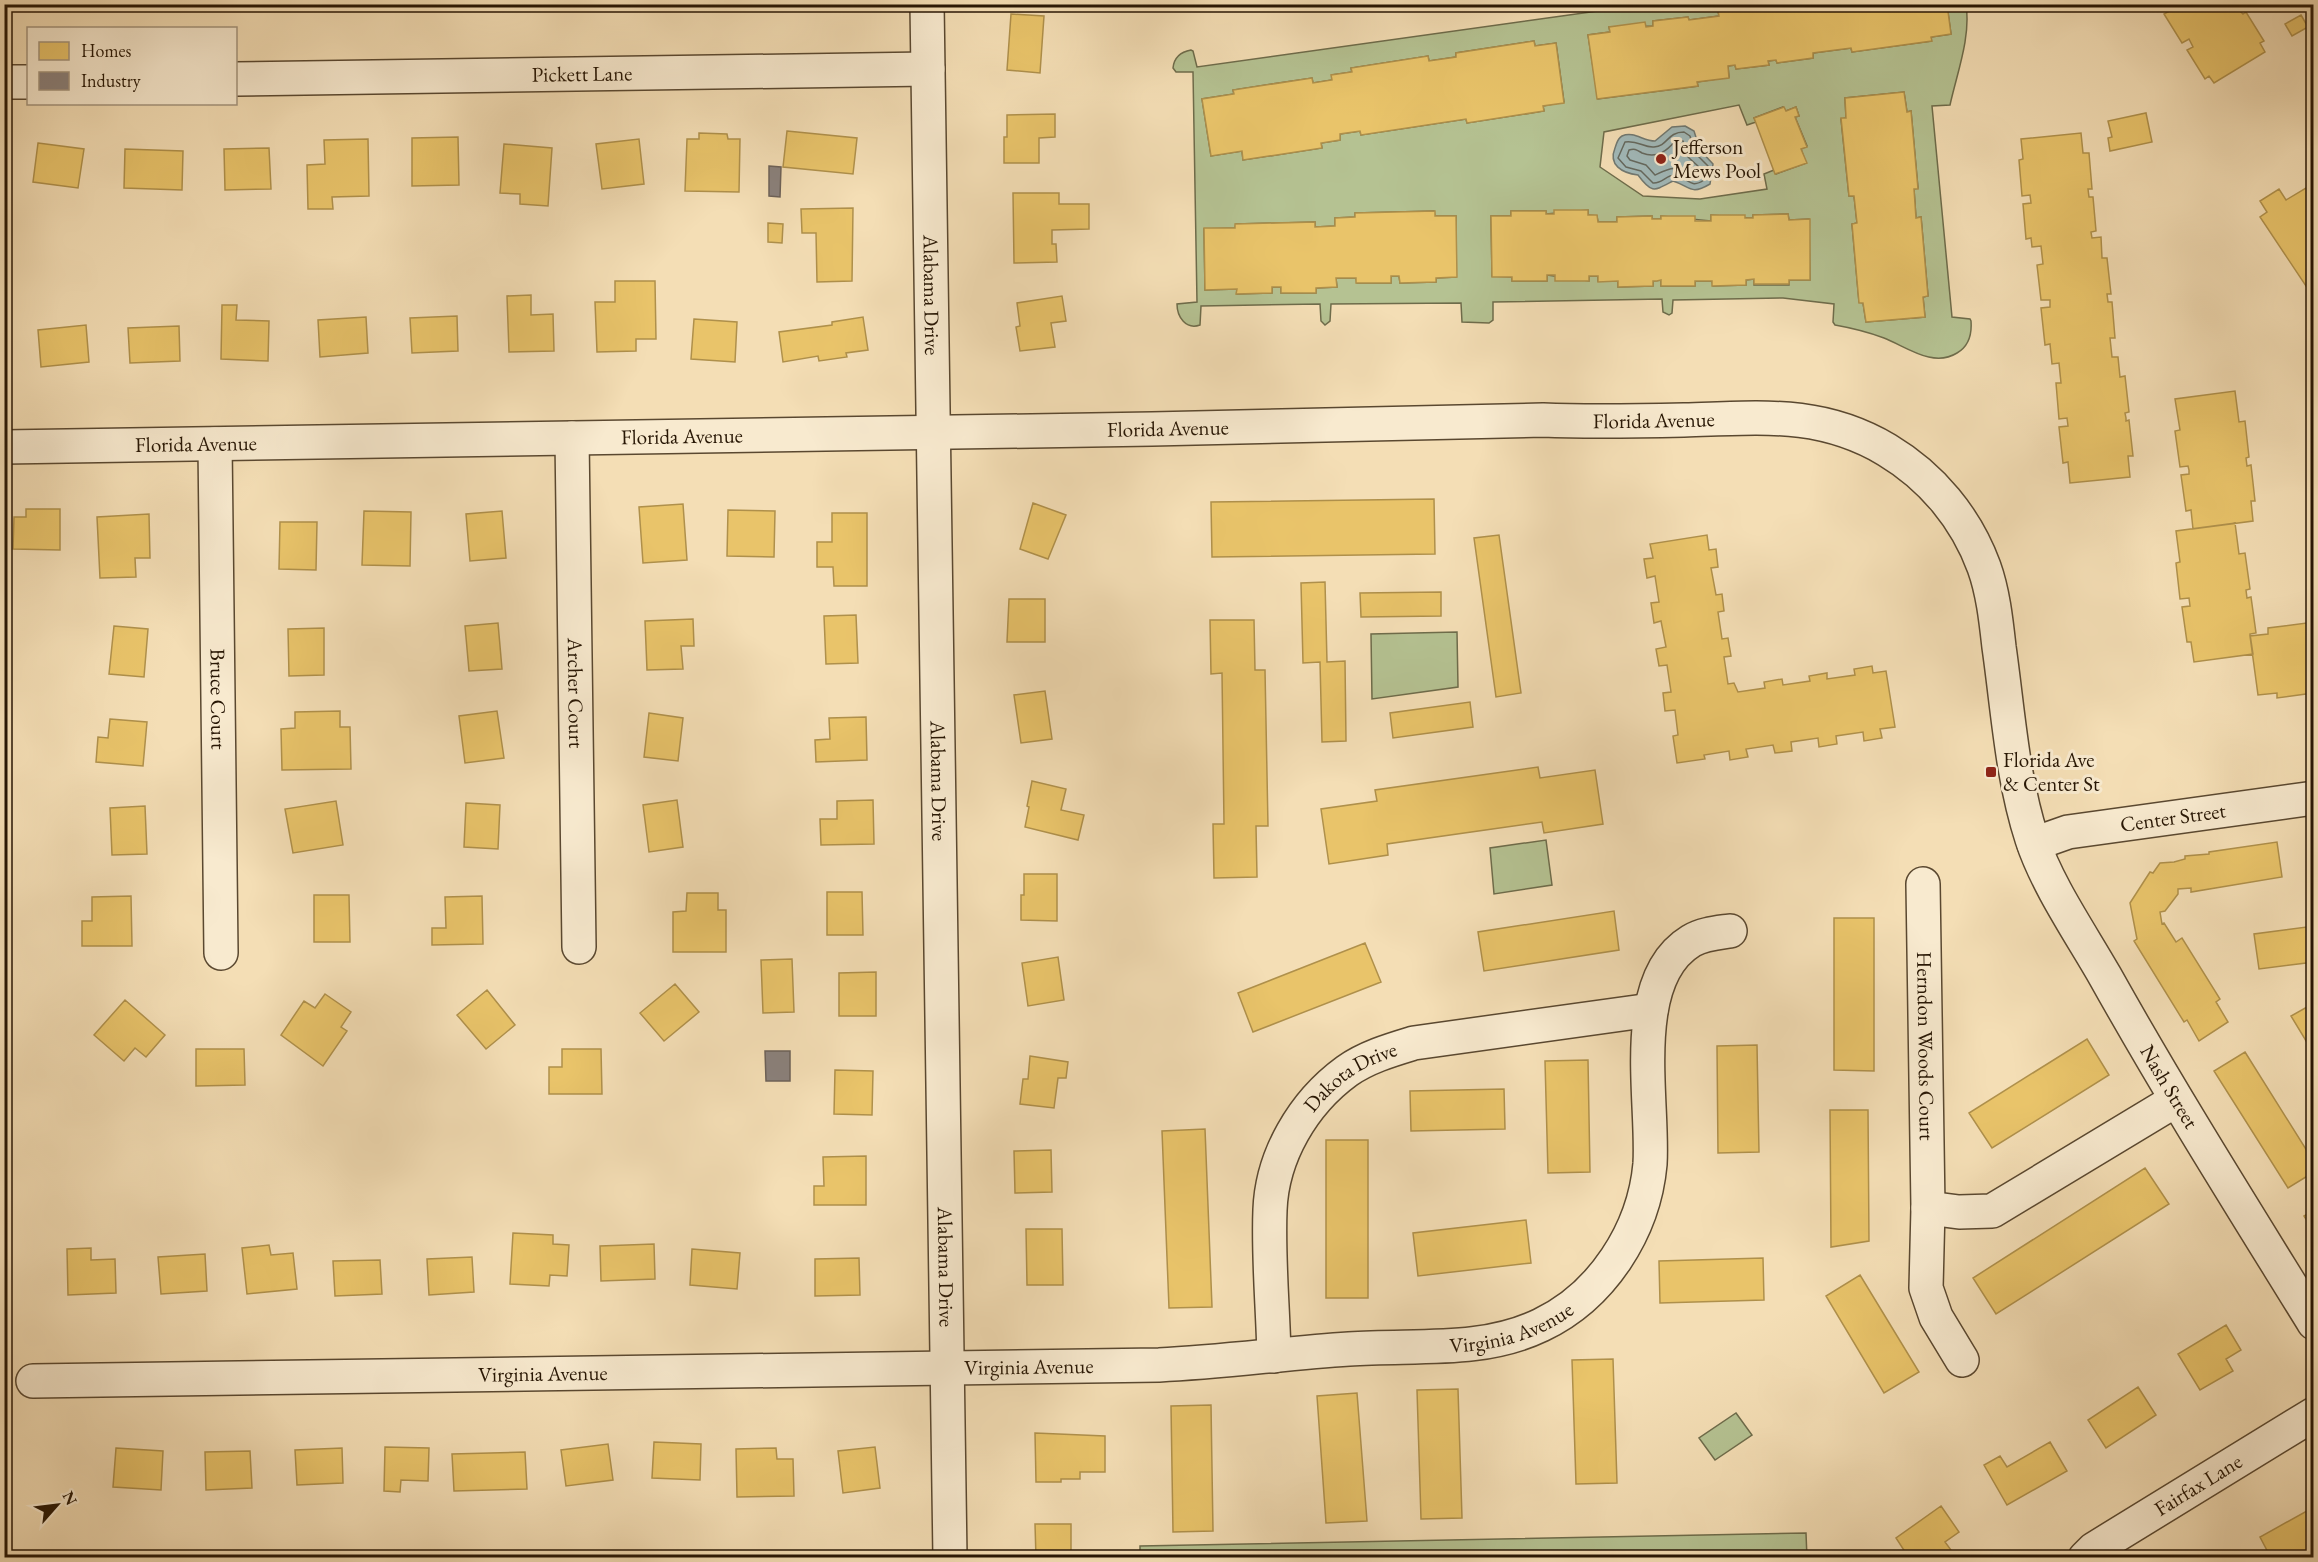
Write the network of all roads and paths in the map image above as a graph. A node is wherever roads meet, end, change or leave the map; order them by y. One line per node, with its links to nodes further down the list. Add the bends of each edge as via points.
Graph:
1 (927, 4): 2 (street, Alabama Drive)
2 (928, 69): 3 (street, Pickett Lane); 6 (street, Alabama Drive)
3 (237, 79)
4 (4, 82): 5 (street)
5 (27, 82)
6 (934, 432): 7 (street, Florida Avenue); 11 (street, Florida Avenue, via 1784,417 1821,422 1855,433 1926,477 1970,535 1985,570 1994,607 2021,803); 22 (street, Alabama Drive)
7 (572, 438): 8 (street, Florida Avenue); 14 (street, Archer Court)
8 (215, 444): 9 (street, Florida Avenue); 15 (street, Bruce Court)
9 (4, 447)
10 (2313, 798): 11 (street, Center Street, via 2068,832)
11 (2034, 844): 17 (street, Nash Street)
12 (1923, 884): 18 (street, Herndon Woods Court)
13 (1730, 931): 16 (street, Virginia Avenue, via 1709,934 1675,954 1663,973)
14 (579, 947)
15 (221, 953)
16 (1651, 1010): 20 (street, Dakota Drive, via 1414,1043 1381,1053 1348,1071 1322,1092 1285,1146 1275,1177 1270,1209); 20 (street, Virginia Avenue, via 1650,1164 1644,1197 1628,1238 1598,1283 1572,1306 1541,1325 1508,1338 1472,1345)
17 (2176, 1100): 18 (street, via 1992,1211); 19 (street, Nash Street)
18 (1928, 1208): 21 (street, Herndon Woods Court, via 1926,1288 1936,1317)
19 (2313, 1323)
20 (1274, 1356): 22 (street, Virginia Avenue, via 1160,1365)
21 (1962, 1360)
22 (948, 1369): 23 (street, Virginia Avenue); 25 (street, Alabama Drive)
23 (33, 1381)
24 (2313, 1414): 26 (street, Fairfax Lane)
25 (950, 1557)
26 (2085, 1557)

